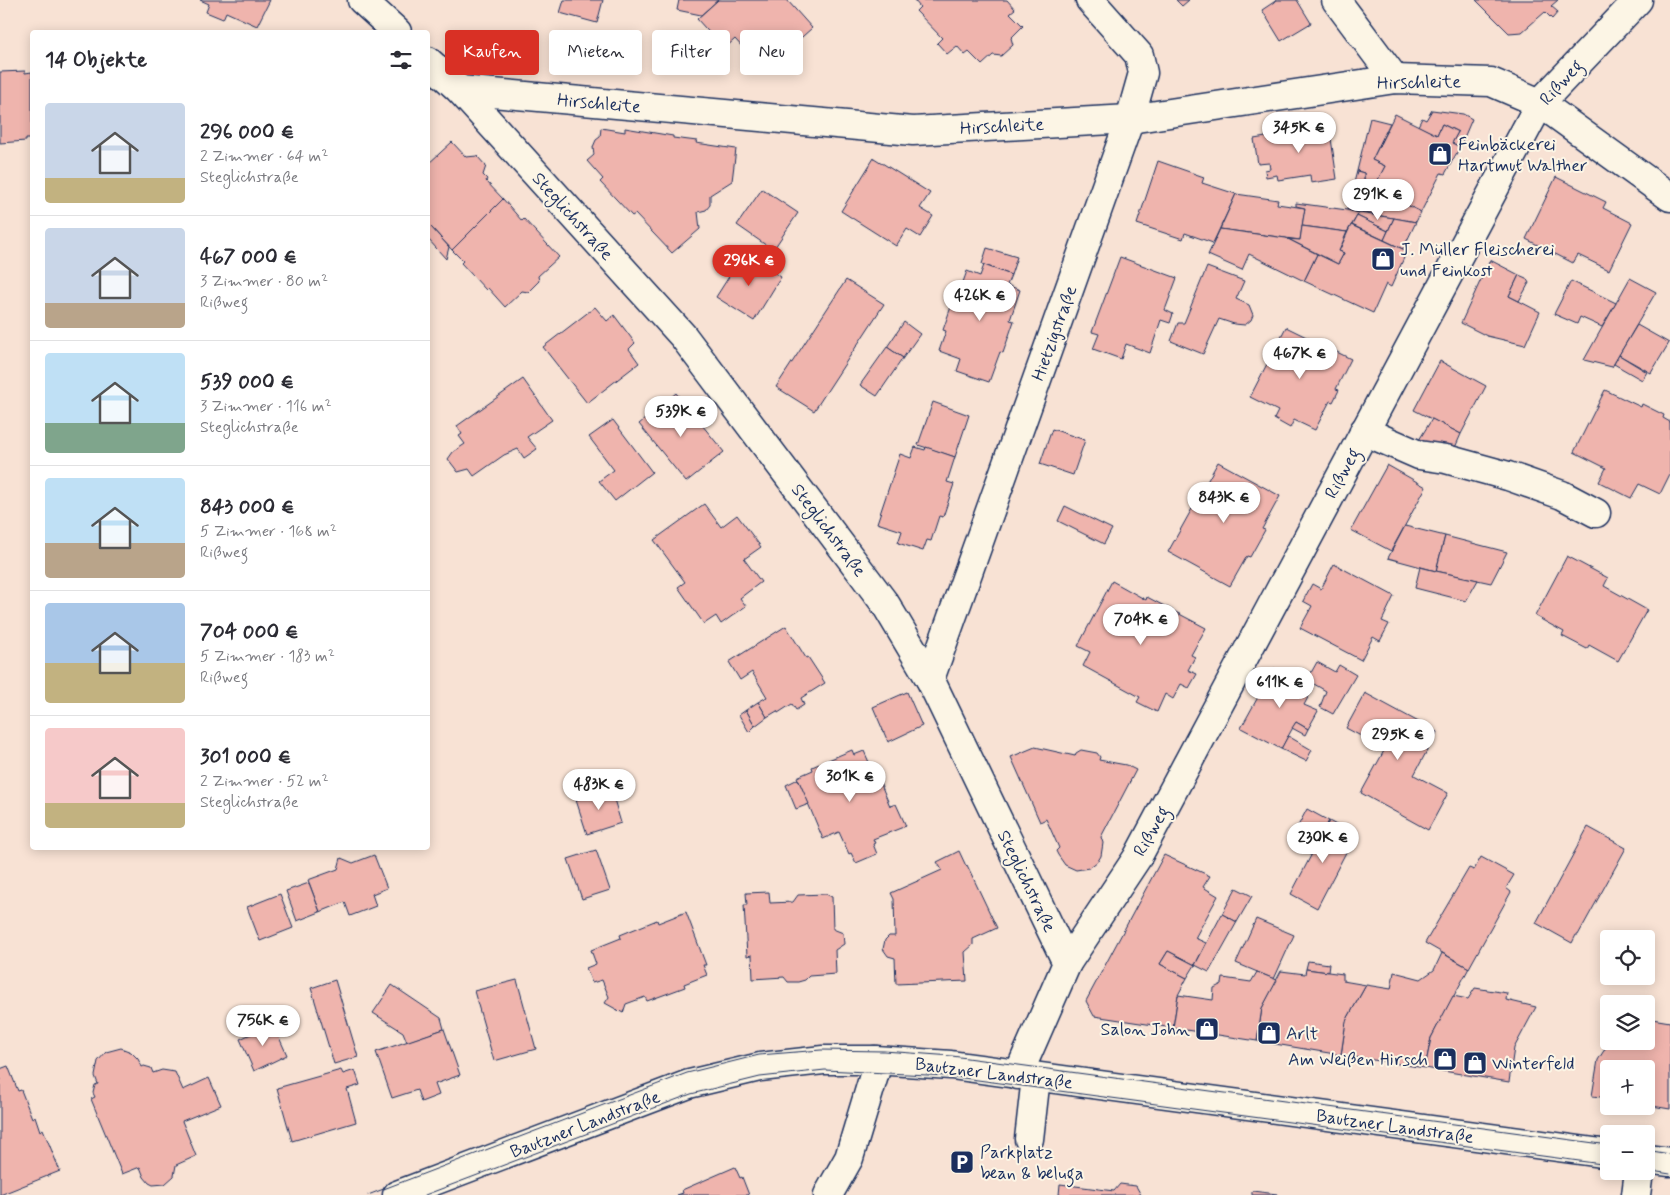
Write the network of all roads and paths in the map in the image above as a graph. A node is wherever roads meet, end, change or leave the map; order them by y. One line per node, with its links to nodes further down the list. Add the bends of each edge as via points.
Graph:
1 (362, 0): 5 (street)
2 (1090, 0): 10 (street, Hietzigstraße, via 1140,55 1143,73)
3 (1336, 0): 7 (street)
4 (1638, 0): 9 (street, Rißweg)
5 (395, 30)
6 (430, 62): 8 (street, Steglichstraße)
7 (1395, 80): 9 (street, Hirschleite, via 1491,82); 10 (street, Hirschleite)
8 (460, 90): 10 (street, Hirschleite, via 913,130); 14 (street, Steglichstraße, via 683,336 886,605)
9 (1540, 103): 11 (street, Hirschleite); 12 (street, Rißweg)
10 (1130, 119): 14 (street, Hietzigstraße)
11 (1670, 197)
12 (1364, 431): 13 (street, via 1419,456 1446,459 1562,495); 15 (street, Rißweg, via 1137,858)
13 (1596, 513)
14 (930, 679): 15 (street, Steglichstraße)
15 (1067, 963): 17 (street)
16 (874, 1060): 17 (street, Bautzner Landstraße, via 951,1065); 23 (street, Bautzner Landstraße, via 823,1060 760,1067 689,1084); 24 (street, via 875,1072 849,1158)
17 (1027, 1076): 18 (street); 19 (street, Bautzner Landstraße)
18 (1029, 1139)
19 (1600, 1153)
20 (1655, 1160): 21 (street)
21 (1670, 1162)
22 (1638, 1180): 25 (street)
23 (397, 1195)
24 (828, 1195)
25 (1636, 1195)

